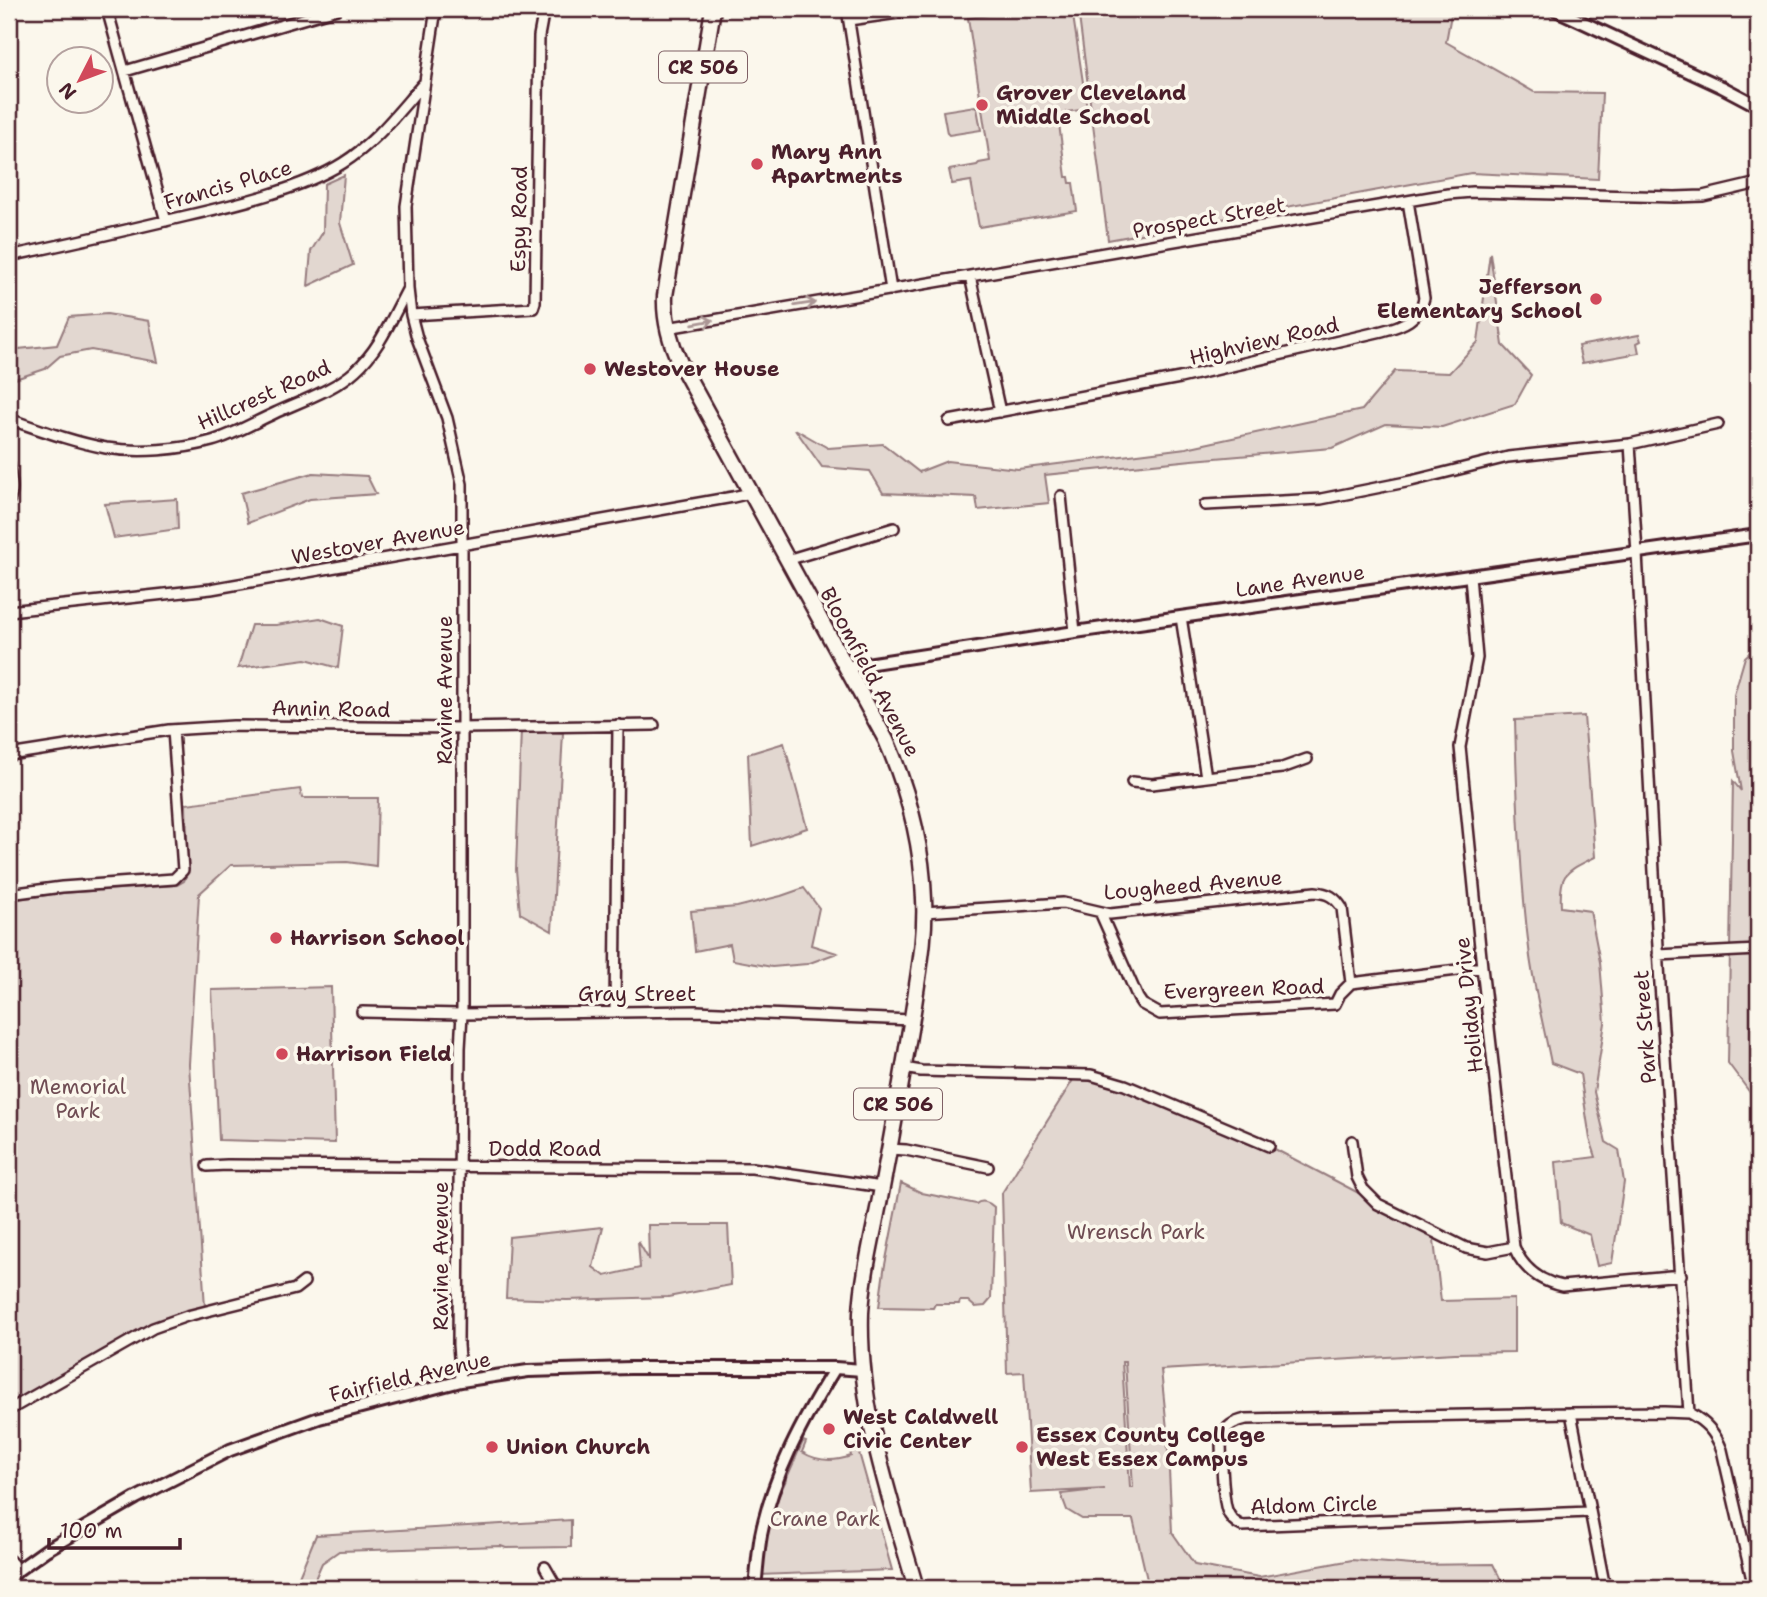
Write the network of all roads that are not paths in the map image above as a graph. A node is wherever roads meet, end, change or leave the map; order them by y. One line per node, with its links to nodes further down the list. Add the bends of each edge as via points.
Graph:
1 (107, 9): 10 (street)
2 (337, 9): 10 (street)
3 (436, 9): 11 (street, Ravine Avenue)
4 (544, 9): 20 (street, Espy Road, via 539,36 533,308)
5 (713, 9): 21 (main road, Bloomfield Avenue / CR 506, via 666,288)
6 (847, 9): 9 (street)
7 (926, 9): 9 (street)
8 (1554, 9): 12 (street)
9 (849, 20): 19 (street)
10 (125, 72): 15 (street)
11 (424, 83): 15 (street, Francis Place, via 374,139 344,163 282,189); 18 (street, Ravine Avenue, via 406,206)
12 (1757, 102)
13 (1758, 183): 14 (street, Prospect Street, via 1703,197 1472,192)
14 (1408, 201): 17 (street, Prospect Street); 22 (street, Highview Road, via 1424,298 1417,315 1406,323 1180,378)
15 (166, 221): 16 (street, Francis Place)
16 (9, 257)
17 (970, 276): 19 (street, Prospect Street); 22 (street)
18 (408, 289): 20 (street, Ravine Avenue); 23 (street, Hillcrest Road, via 383,336 354,373 215,440 183,447 106,448)
19 (891, 290): 21 (street, Prospect Street, one-way to 19)
20 (411, 315): 34 (street, Ravine Avenue, via 455,450 462,484)
21 (667, 328): 28 (main road, Bloomfield Avenue / CR 506, via 673,350)
22 (1000, 411): 24 (street, Highview Road)
23 (9, 419)
24 (949, 421)
25 (1718, 424): 26 (street)
26 (1630, 444): 31 (street, via 1508,457 1321,499); 35 (street, Park Street)
27 (9, 464): 30 (street)
28 (750, 493): 34 (street, Westover Avenue); 36 (main road, Bloomfield Avenue / CR 506)
29 (1060, 496): 40 (street)
30 (9, 501)
31 (1205, 505)
32 (894, 528): 36 (street)
33 (1758, 535): 35 (street, Lane Avenue)
34 (463, 546): 38 (street, Westover Avenue, via 211,589); 44 (street, Ravine Avenue)
35 (1637, 553): 37 (street, Lane Avenue); 54 (street, Park Street)
36 (787, 560): 41 (main road, Bloomfield Avenue / CR 506)
37 (1470, 576): 39 (street, Lane Avenue); 55 (street, Holiday Drive, via 1477,657 1460,747)
38 (9, 611)
39 (1181, 617): 40 (street, Lane Avenue); 48 (street)
40 (1075, 632): 41 (street, Lane Avenue)
41 (846, 667): 51 (main road, Bloomfield Avenue / CR 506, via 886,740 910,803 922,863)
42 (618, 725): 43 (street, Annin Road); 44 (street, Annin Road); 58 (street)
43 (654, 725)
44 (462, 728): 45 (street, Annin Road, via 233,726); 59 (street, Ravine Avenue)
45 (173, 730): 46 (street, Annin Road); 50 (street, via 183,870 179,876)
46 (9, 755)
47 (1307, 760): 48 (street, via 1282,768)
48 (1206, 777): 49 (street)
49 (1132, 782)
50 (9, 894)
51 (924, 912): 52 (street, Lougheed Avenue, via 1063,903); 60 (main road, Bloomfield Avenue / CR 506)
52 (1100, 912): 56 (street, Evergreen Road, via 1138,998 1160,1014 1335,1004); 56 (street, Lougheed Avenue, via 1325,892 1342,908)
53 (1758, 950): 54 (street)
54 (1658, 955): 70 (street, Park Street)
55 (1482, 967): 56 (street, Evergreen Road); 69 (street, Holiday Drive)
56 (1351, 983)
57 (362, 1012): 59 (street, Gray Street)
58 (615, 1012): 59 (street, Gray Street); 60 (street, Gray Street)
59 (462, 1014): 66 (street, Ravine Avenue)
60 (912, 1020): 61 (main road, Bloomfield Avenue / CR 506)
61 (904, 1068): 63 (street, via 1091,1074); 64 (main road, Bloomfield Avenue / CR 506)
62 (1352, 1141): 69 (street, via 1357,1177 1378,1204 1465,1248 1488,1252)
63 (1269, 1146)
64 (889, 1149): 67 (street); 68 (main road, Bloomfield Avenue / CR 506)
65 (207, 1166): 66 (street, Dodd Road)
66 (459, 1166): 68 (street, Dodd Road, via 752,1168); 74 (street, Ravine Avenue)
67 (988, 1167)
68 (882, 1187): 73 (main road, Bloomfield Avenue / CR 506, via 863,1298)
69 (1514, 1247): 70 (street, via 1531,1272 1562,1286)
70 (1681, 1275): 77 (street, Park Street)
71 (304, 1282): 75 (street, via 295,1289 153,1328)
72 (835, 1368): 73 (street, Fairfield Avenue); 74 (street, Fairfield Avenue, via 528,1371); 84 (street, via 779,1475 762,1531)
73 (863, 1370): 85 (main road, Bloomfield Avenue / CR 506, via 875,1446)
74 (461, 1381): 81 (street, Fairfield Avenue, via 319,1418 230,1450 134,1499)
75 (9, 1409)
76 (1571, 1413): 77 (street); 78 (street); 78 (street, Aldom Circle, via 1237,1421 1222,1438 1226,1506 1242,1526)
77 (1689, 1413): 87 (street, via 1712,1430 1722,1450)
78 (1589, 1512): 86 (street)
79 (9, 1560): 81 (street)
80 (545, 1567): 83 (street)
81 (18, 1570): 82 (street, Fairfield Avenue)
82 (9, 1580)
83 (557, 1588)
84 (755, 1588)
85 (916, 1588)
86 (1605, 1588)
87 (1754, 1588)

